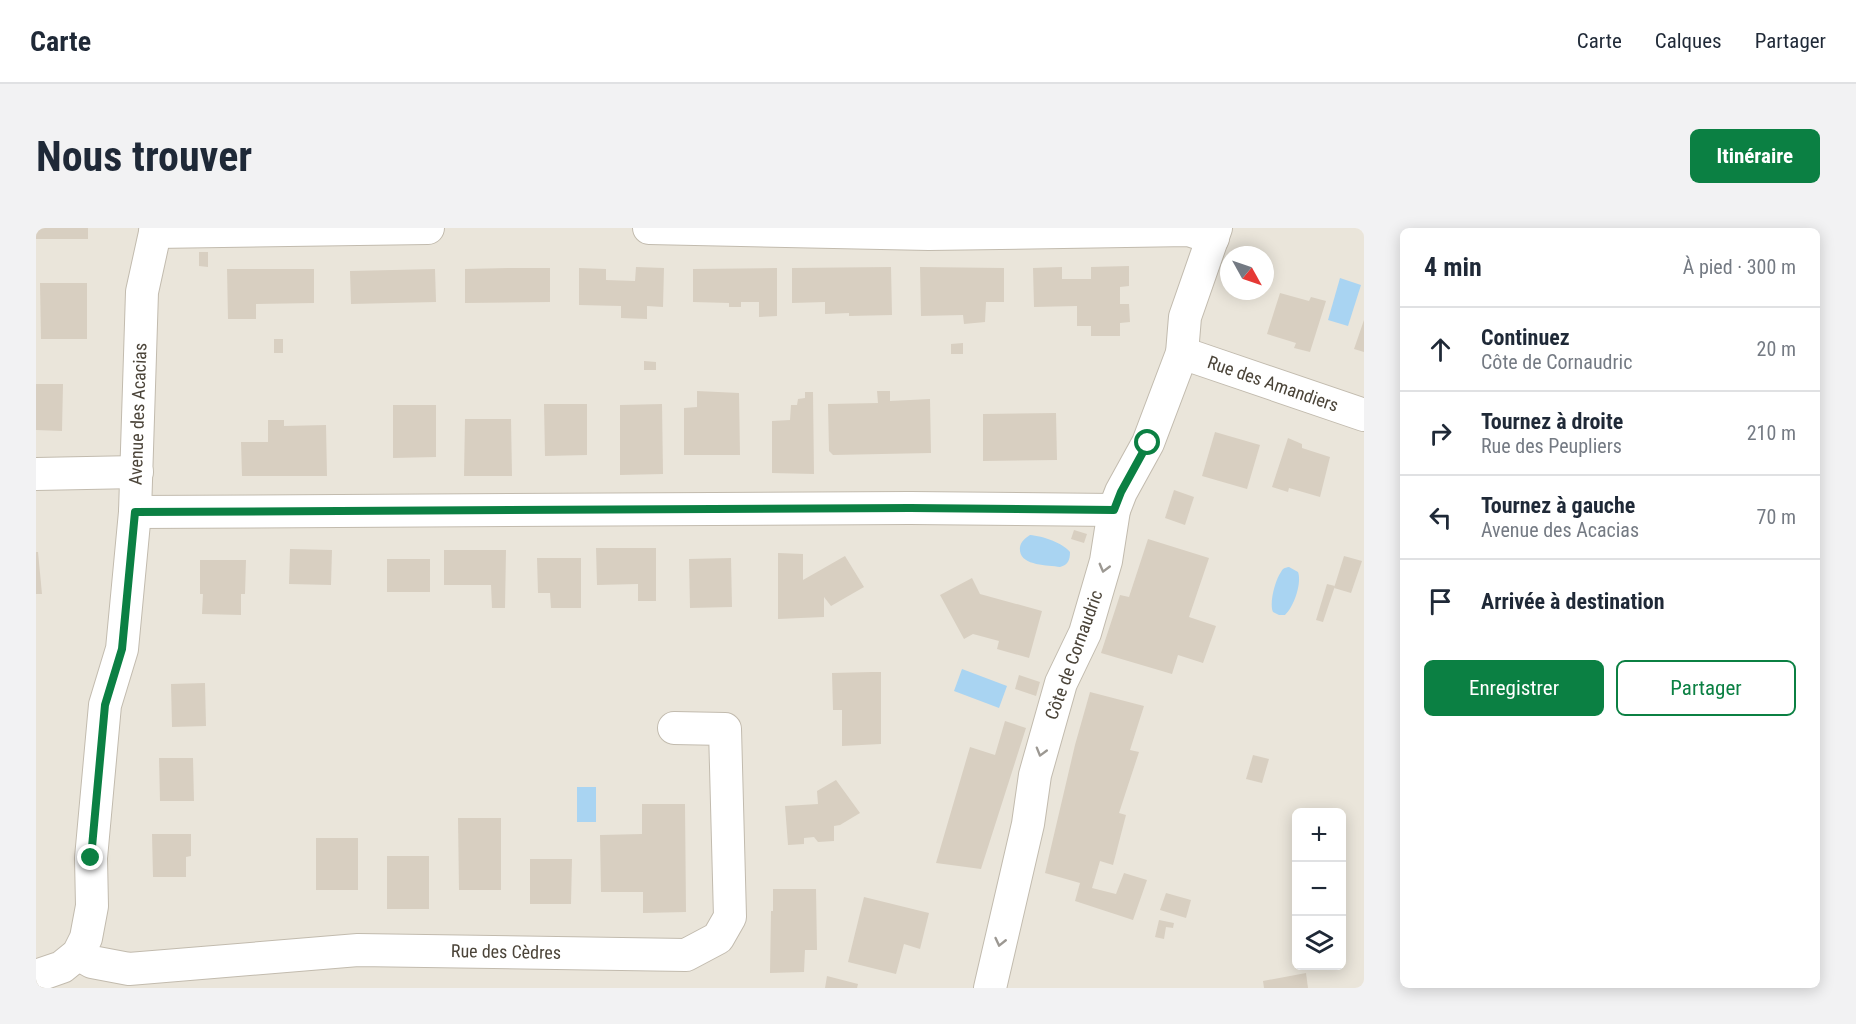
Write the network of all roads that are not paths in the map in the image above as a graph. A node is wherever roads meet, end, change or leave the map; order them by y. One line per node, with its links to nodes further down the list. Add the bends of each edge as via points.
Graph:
1 (428, 228): 3 (street)
2 (648, 228): 4 (street)
3 (155, 230): 8 (street, Avenue des Acacias, via 142,292)
4 (929, 231): 5 (street)
5 (1214, 233): 6 (street, Côte de Cornaudric, via 1185,317)
6 (1182, 353): 7 (street, Rue des Amandiers); 10 (street, Côte de Cornaudric, via 1148,443)
7 (1364, 416)
8 (137, 472): 9 (street); 11 (street, Avenue des Acacias)
9 (36, 474)
10 (1114, 510): 11 (street); 15 (street, Côte de Cornaudric, one-way to 15, via 1106,561 1085,633 1061,683 1035,775 1028,824)
11 (135, 512): 13 (street, Avenue des Acacias, via 122,649 105,705 91,858 92,906 86,938)
12 (674, 728): 13 (street, Rue des Cèdres, via 725,729 730,917 718,938 686,955 358,950 129,969 92,962)
13 (78, 954): 14 (street, via 62,967)
14 (36, 976)
15 (990, 988)

